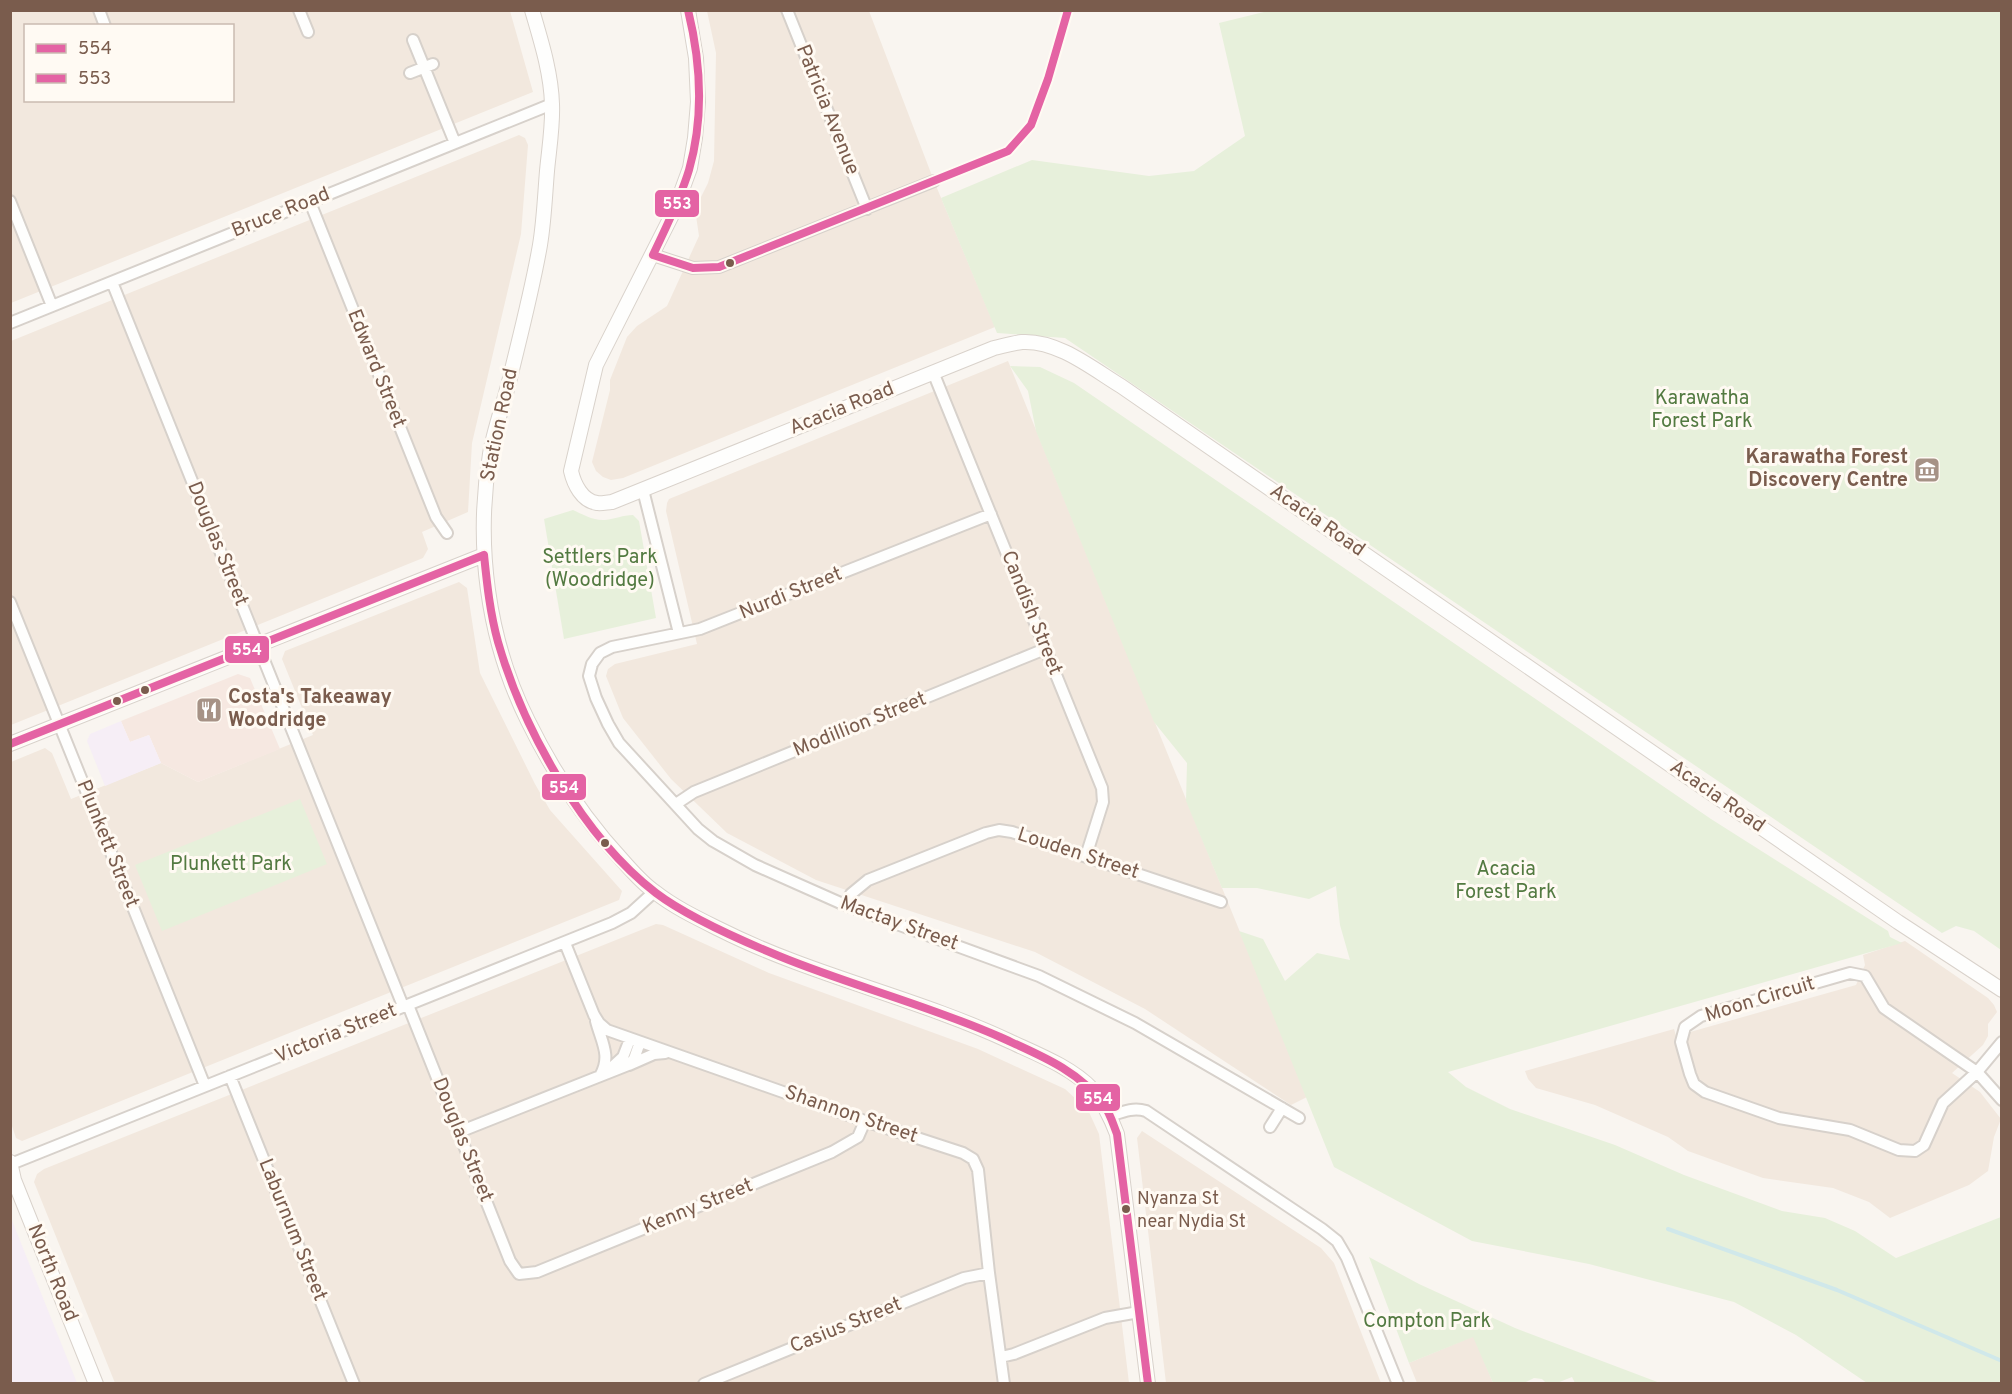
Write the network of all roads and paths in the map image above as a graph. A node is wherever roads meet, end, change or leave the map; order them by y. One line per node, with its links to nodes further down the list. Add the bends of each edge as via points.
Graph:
1 (299, 10): 5 (street)
2 (532, 10): 9 (street, Station Road, via 547,62)
3 (688, 10): 15 (street, via 696,58 695,138 690,168)
4 (787, 10): 14 (street, Patricia Avenue)
5 (308, 32)
6 (412, 40): 7 (street)
7 (428, 65): 8 (street); 10 (street)
8 (410, 73)
9 (552, 104): 10 (street, Bruce Road); 23 (street, Station Road, via 541,240 490,450)
10 (455, 143): 13 (street, Bruce Road)
11 (934, 181): 14 (street)
12 (10, 201): 17 (street)
13 (310, 202): 16 (street, Bruce Road); 22 (street, Edward Street, via 436,518)
14 (867, 209): 15 (street, via 719,267 693,268)
15 (653, 255): 20 (street, Acacia Road, via 596,365 570,471 576,488 597,503 612,502)
16 (112, 282): 17 (street, Bruce Road); 26 (street, Douglas Street)
17 (52, 306): 18 (street, Bruce Road)
18 (10, 323)
19 (933, 372): 20 (street, Acacia Road); 21 (street, Candish Street); 37 (street, Acacia Road, via 994,348 1023,342 1068,354 1122,386)
20 (643, 490): 25 (street)
21 (991, 514): 25 (street, Nurdi Street, via 775,601); 27 (street, Candish Street)
22 (447, 533)
23 (483, 555): 26 (street); 33 (street, Station Road, via 497,640 511,684 544,753 610,847)
24 (10, 602): 29 (street, Plunkett Street)
25 (679, 633): 28 (street, Nurdi Street, via 612,647 600,653)
26 (257, 645): 29 (street); 38 (street, Douglas Street)
27 (1045, 649): 31 (street, Modillion Street, via 694,792); 32 (street, Candish Street, via 1102,788 1103,802)
28 (592, 664): 31 (street, Mactay Street, via 589,676 613,734)
29 (59, 725): 30 (street); 47 (street, Plunkett Street)
30 (10, 744)
31 (676, 804): 35 (street, Mactay Street, via 698,829 730,852)
32 (1086, 856): 34 (street, Louden Street); 35 (street, Louden Street, via 999,830 868,880 851,894)
33 (654, 892): 36 (street, Victoria Street, via 631,913); 50 (street, Station Road, via 789,961 948,1016 1043,1057 1091,1088)
34 (1221, 902)
35 (845, 905): 49 (street, Mactay Street, via 1039,976 1135,1023)
36 (565, 943): 38 (street, Victoria Street); 39 (street, Shannon Street)
37 (2001, 990)
38 (405, 1006): 46 (street, Victoria Street); 54 (street, Douglas Street)
39 (594, 1015): 40 (street, Shannon Street, via 607,1030); 45 (street, via 606,1052)
40 (635, 1040): 42 (street, Shannon Street); 43 (street, via 634,1059); 45 (street, via 621,1060)
41 (2001, 1042): 44 (street, Moon Circuit)
42 (671, 1053): 43 (street, via 654,1054); 52 (street, Shannon Street)
43 (627, 1065): 45 (street)
44 (1977, 1072): 44 (street, Moon Circuit, via 1884,1008 1870,981 1860,974 1850,973 1701,1016 1684,1027 1682,1033 1690,1074 1705,1092 1779,1118 1850,1130 1909,1152 1924,1145 1943,1104); 48 (street)
45 (601, 1075): 54 (street)
46 (230, 1076): 47 (street, Victoria Street); 61 (street, Laburnum Street)
47 (205, 1086): 55 (street, Victoria Street)
48 (2001, 1100)
49 (1282, 1108): 51 (street, Mactay Street); 53 (street)
50 (1110, 1116): 58 (street, Station Road, via 1121,1158); 65 (street, via 1123,1111 1146,1111 1336,1241 1347,1258)
51 (1299, 1118)
52 (866, 1121): 56 (street, Shannon Street, via 973,1159 978,1170); 57 (street, Kenny Street, via 858,1137 832,1152 537,1272)
53 (1270, 1127)
54 (459, 1132): 57 (street, Douglas Street, via 510,1261)
55 (11, 1163): 60 (street, North Road, via 14,1180)
56 (989, 1273): 59 (street, Shannon Street); 62 (street, Casius Street, via 964,1278)
57 (519, 1274)
58 (1139, 1312): 59 (street, via 1105,1318); 64 (street, Station Road)
59 (1002, 1357): 63 (street, Shannon Street)
60 (96, 1383)
61 (354, 1383)
62 (704, 1383)
63 (1004, 1383)
64 (1149, 1383)
65 (1398, 1383)

